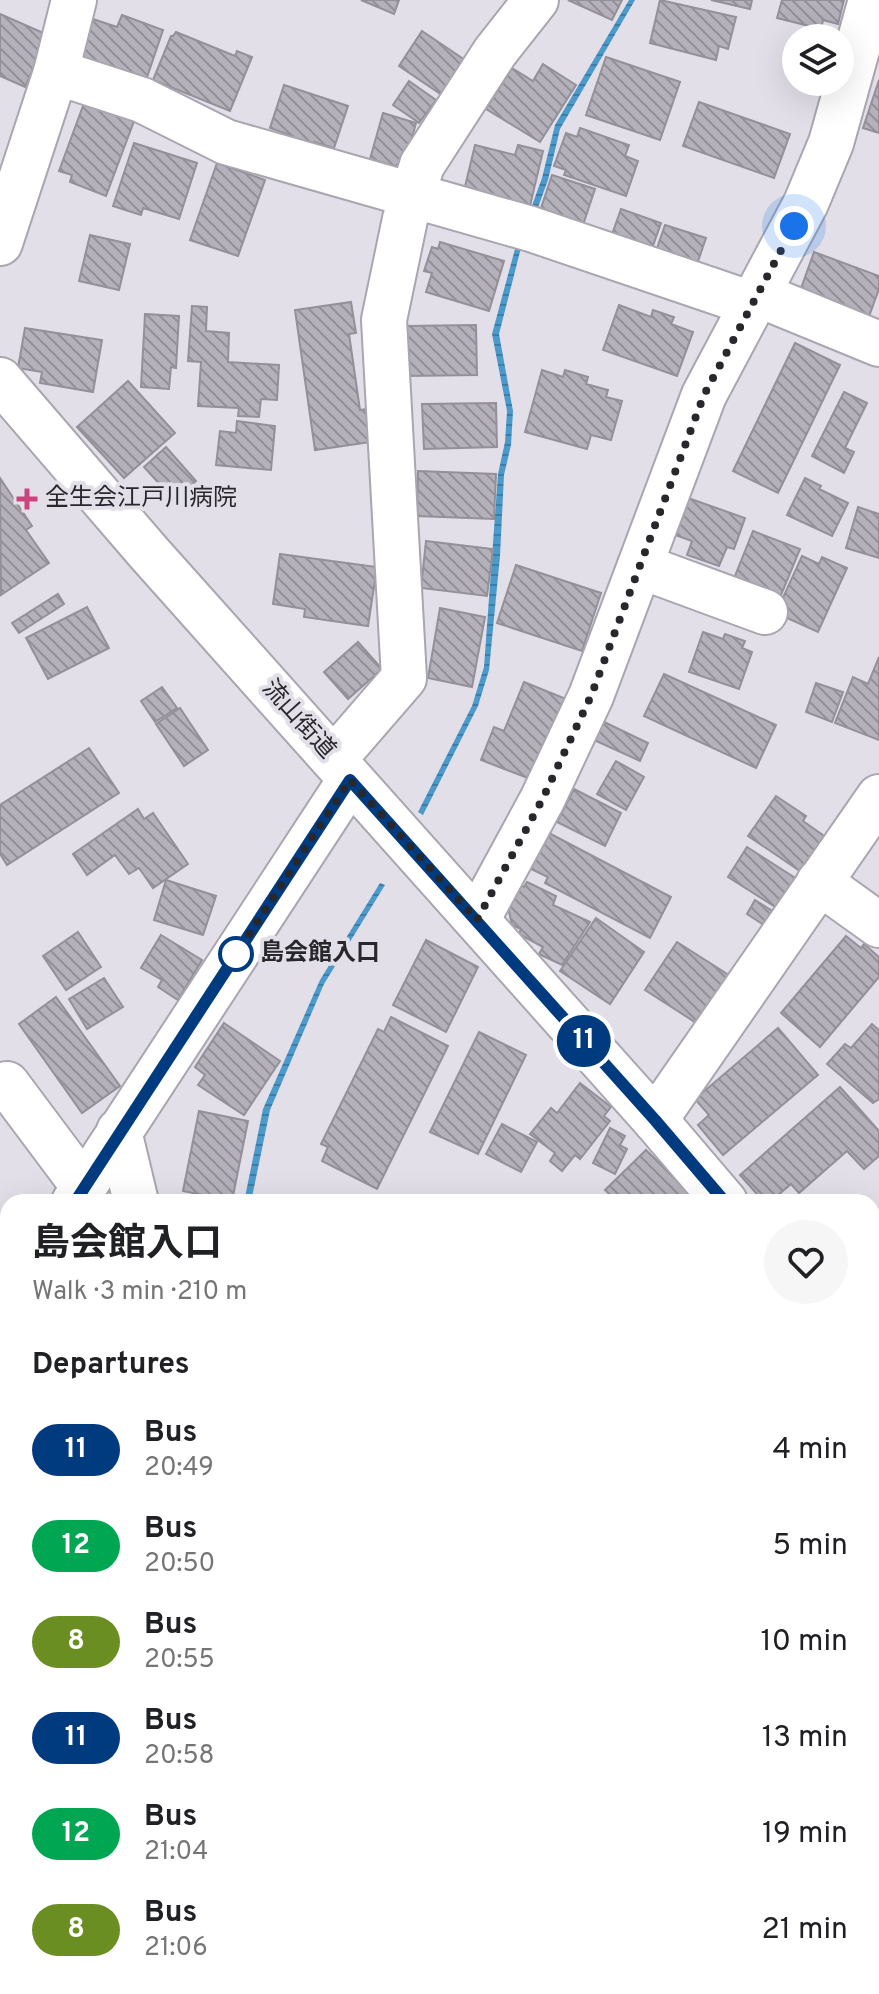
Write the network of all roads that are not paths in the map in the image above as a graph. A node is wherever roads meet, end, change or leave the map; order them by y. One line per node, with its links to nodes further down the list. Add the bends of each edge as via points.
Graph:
1 (74, 0): 4 (street)
2 (536, 0): 5 (street, via 495,52 422,165)
3 (871, 0): 7 (street, via 831,143 806,203)
4 (56, 72): 5 (street, via 142,100 226,142); 6 (street)
5 (412, 195): 7 (street); 12 (street, via 384,320 404,678)
6 (0, 243)
7 (754, 299): 8 (street); 10 (street, via 704,395)
8 (879, 344)
9 (0, 380): 12 (street, 流山街道)
10 (640, 566): 11 (street); 15 (street, via 591,696)
11 (765, 612)
12 (342, 769): 15 (street, 流山街道); 19 (street)
13 (879, 797): 14 (street)
14 (819, 882): 16 (street); 18 (street)
15 (477, 920): 18 (street, 流山街道)
16 (879, 925)
17 (0, 1089): 20 (street, via 7,1084)
18 (655, 1120): 23 (street, 流山街道)
19 (119, 1131): 21 (street); 22 (street)
20 (78, 1194)
21 (80, 1194)
22 (134, 1194)
23 (718, 1194)

